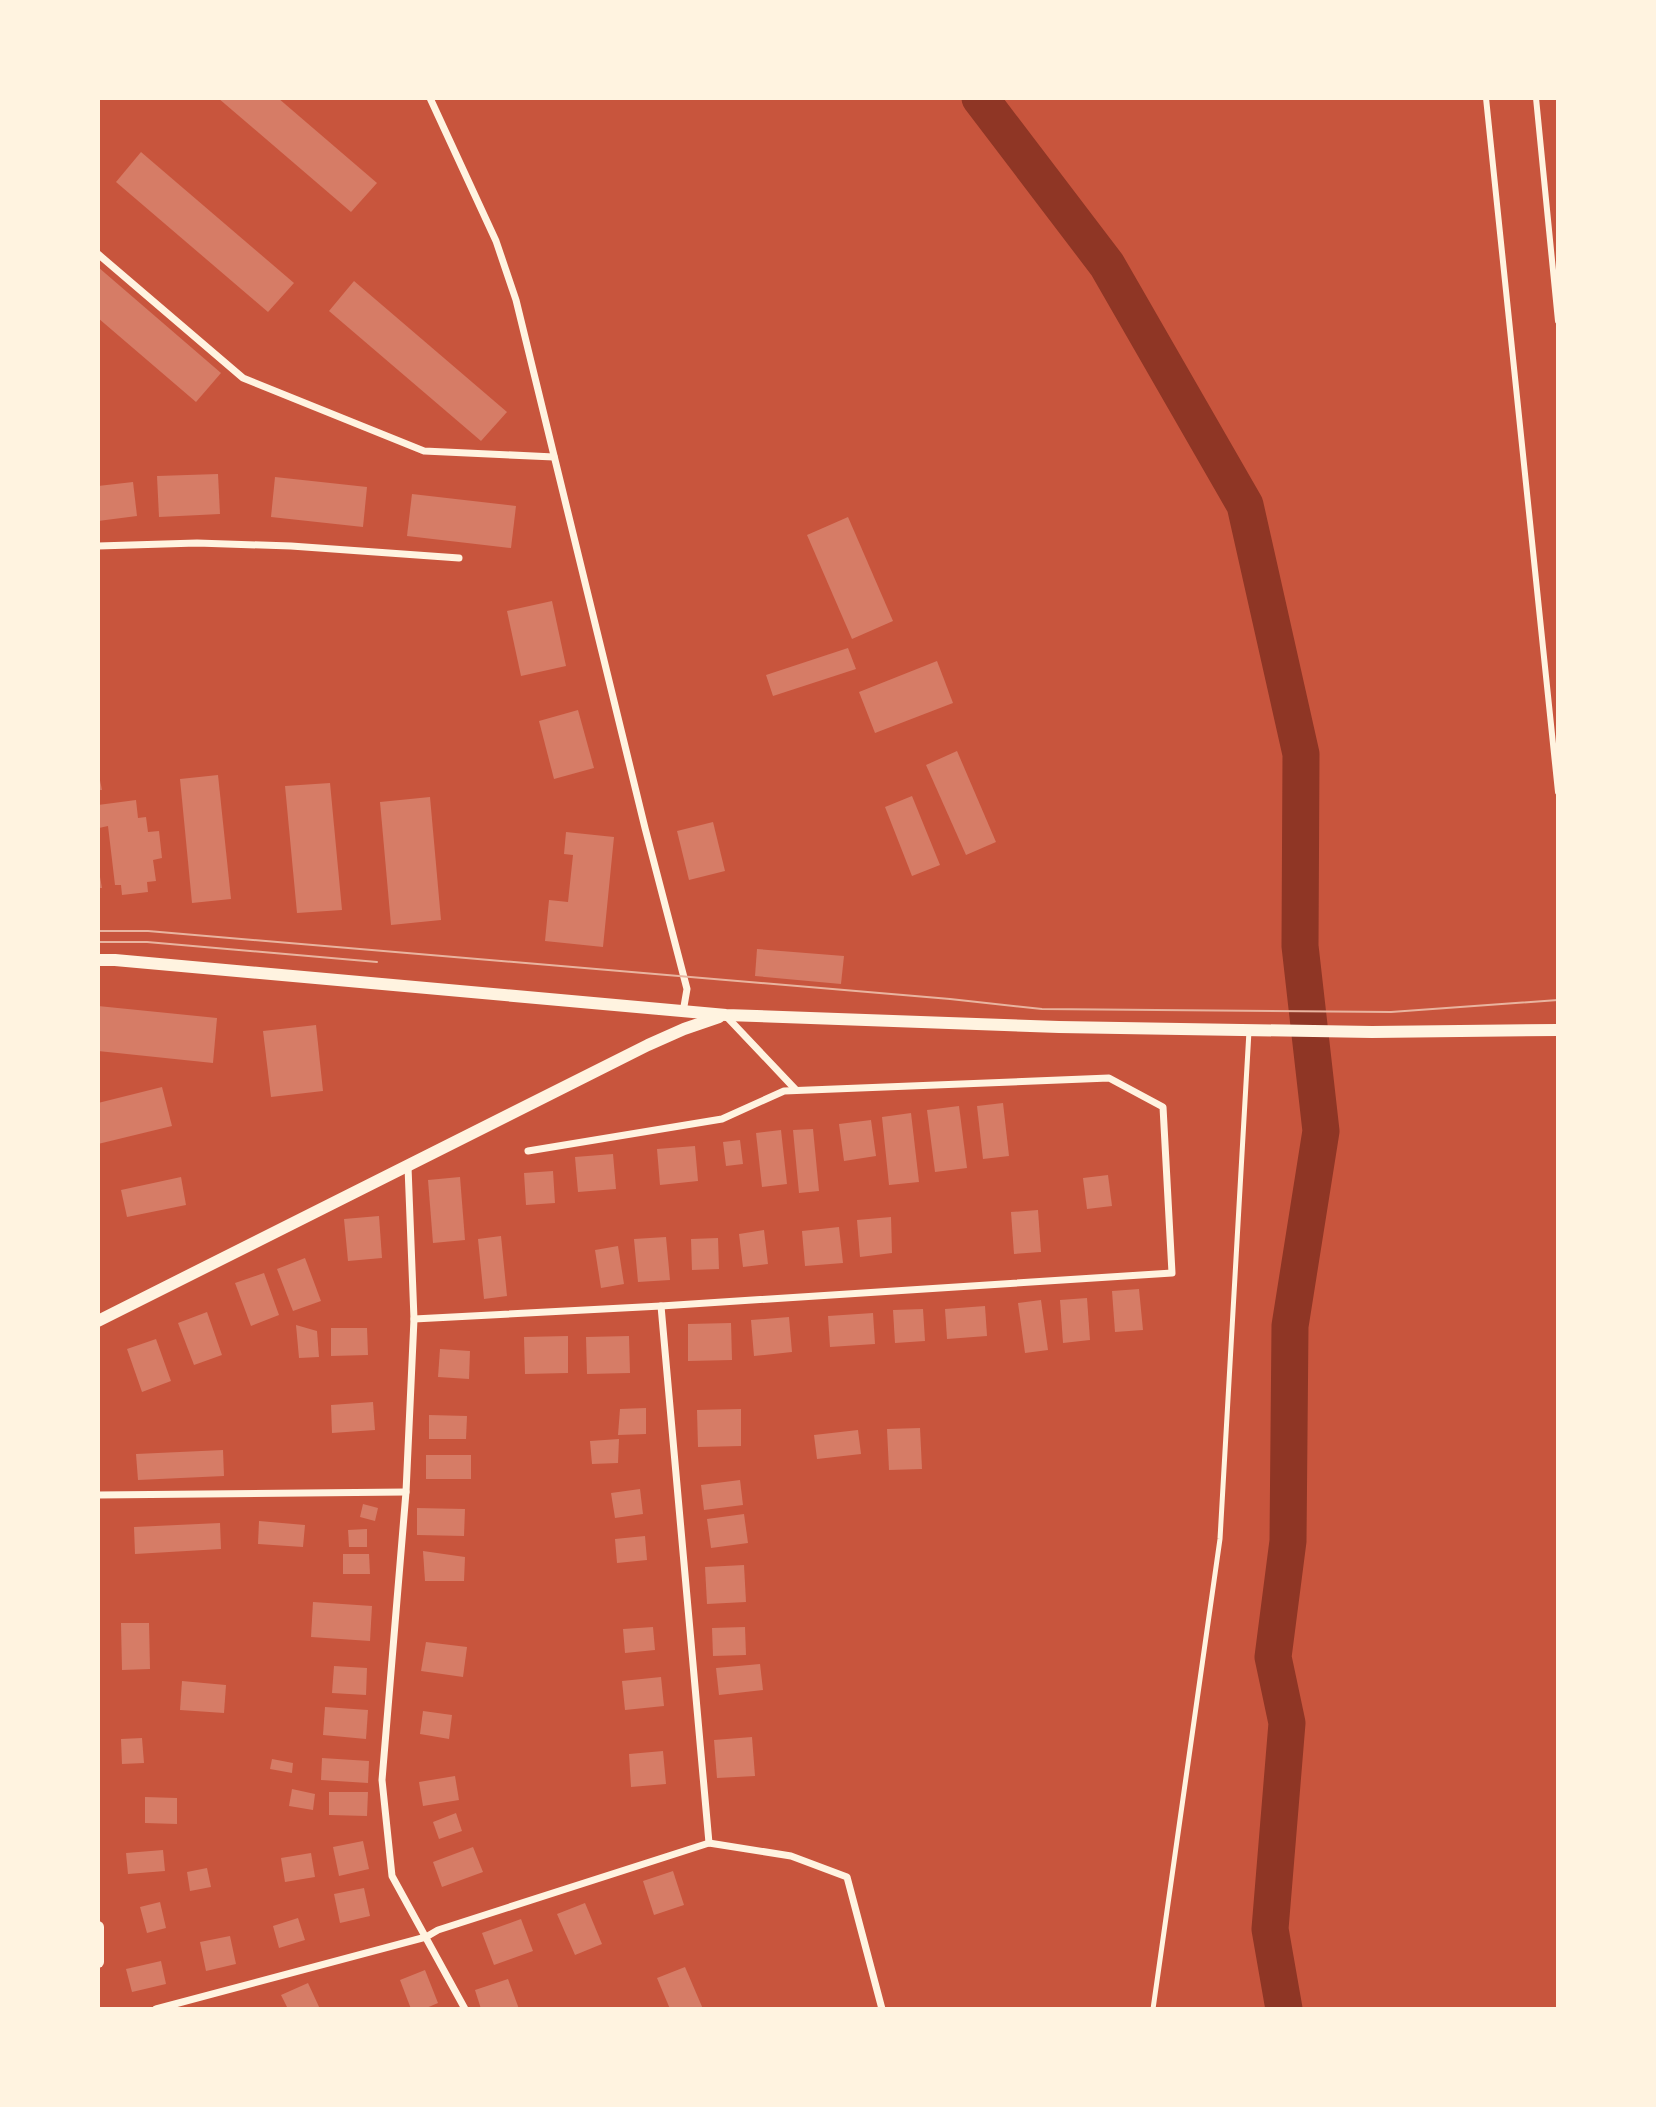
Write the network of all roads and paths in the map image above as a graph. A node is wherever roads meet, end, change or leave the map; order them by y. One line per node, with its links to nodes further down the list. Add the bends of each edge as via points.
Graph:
1 (430, 98): 6 (street, via 496,241 519,313)
2 (1486, 98): 9 (street)
3 (1536, 98): 5 (street)
4 (98, 254): 6 (street, via 243,378 424,451)
5 (1558, 321)
6 (554, 457): 11 (street, via 687,989)
7 (98, 546): 8 (street, via 291,546)
8 (459, 558)
9 (1558, 792)
10 (98, 960): 11 (street)
11 (683, 1012): 12 (street)
12 (726, 1015): 13 (street); 15 (street); 17 (street, via 648,1045)
13 (1249, 1030): 14 (street); 30 (lane, via 1220,1539)
14 (1558, 1030)
15 (796, 1090): 16 (street, via 783,1090 722,1119); 18 (street, via 1109,1078 1163,1107 1172,1273)
16 (528, 1151)
17 (408, 1167): 19 (street); 20 (street)
18 (660, 1306): 19 (street); 23 (street)
19 (414, 1319): 21 (street)
20 (98, 1321)
21 (406, 1492): 22 (street); 25 (street, via 382,1780 392,1876)
22 (98, 1494)
23 (709, 1843): 25 (street); 29 (street, via 791,1856 847,1877)
24 (98, 1927): 26 (street)
25 (426, 1937): 27 (street); 28 (street)
26 (98, 1962)
27 (156, 2009)
28 (465, 2009)
29 (882, 2009)
30 (1153, 2009)

